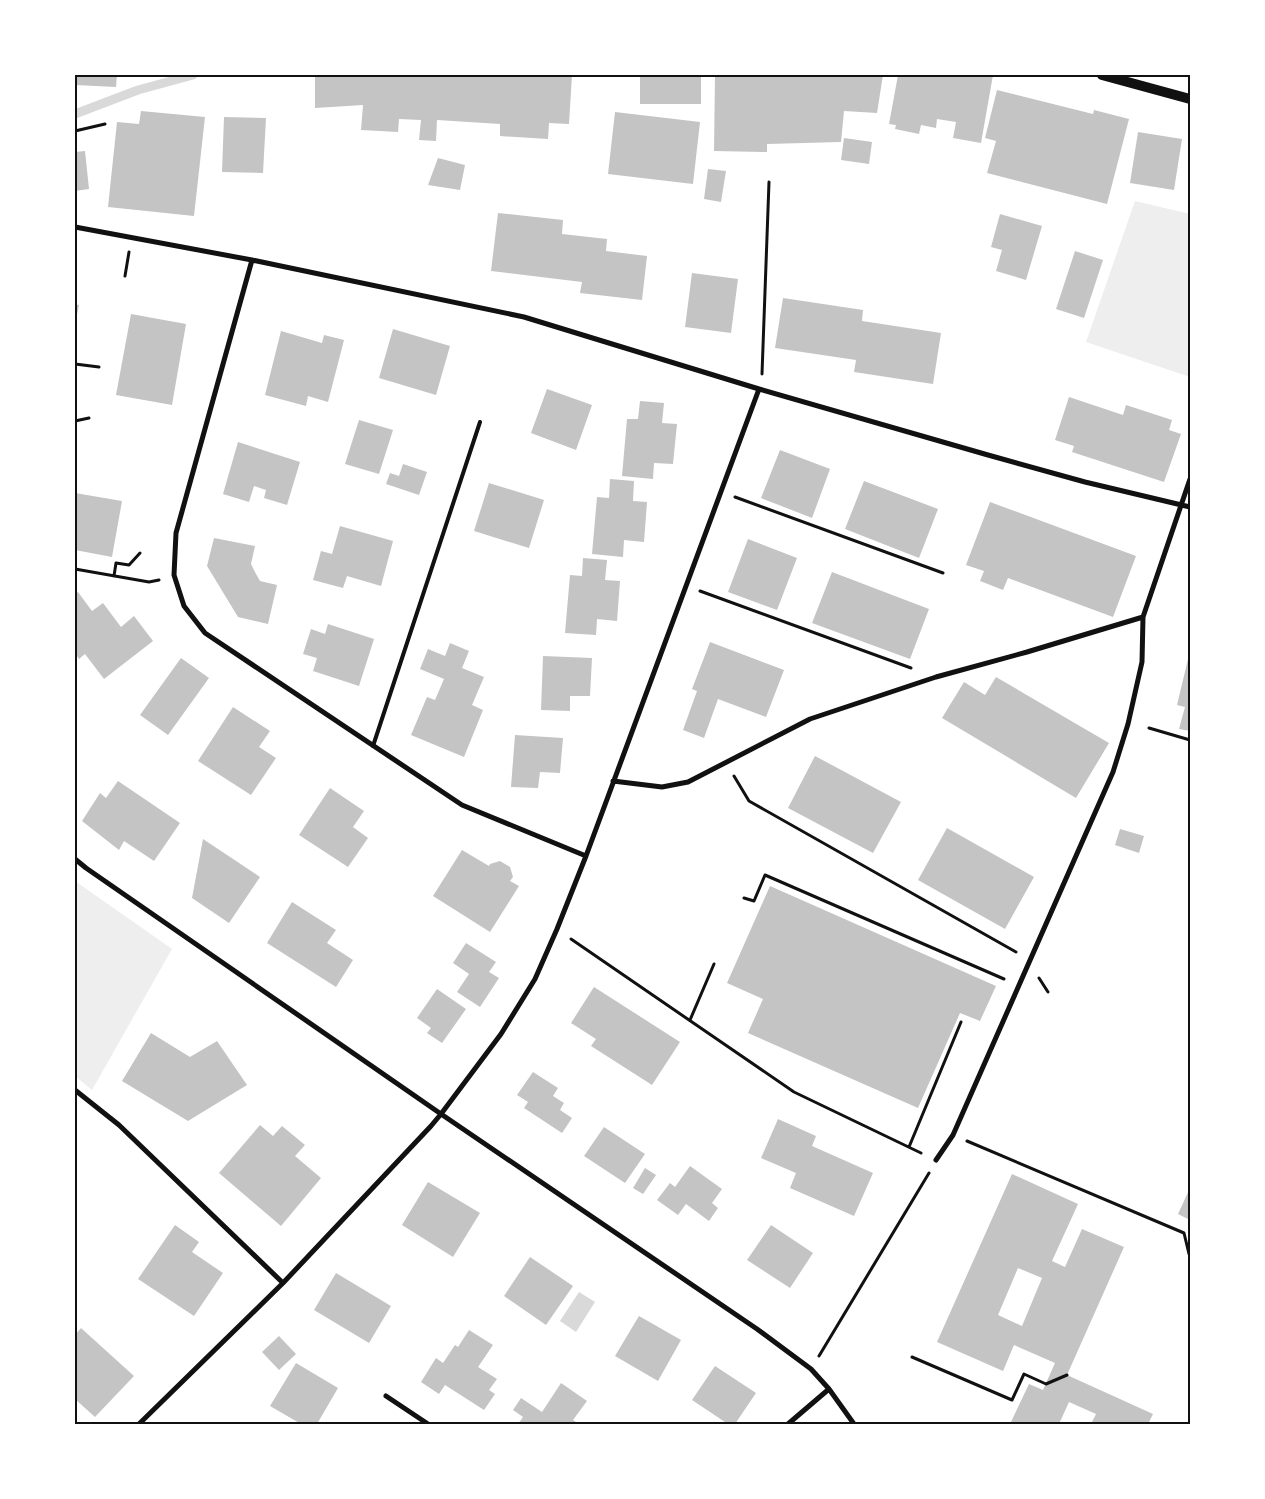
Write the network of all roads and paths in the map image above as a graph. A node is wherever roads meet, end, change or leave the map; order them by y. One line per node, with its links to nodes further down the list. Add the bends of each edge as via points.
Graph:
1 (1102, 75): 2 (main road)
2 (1190, 99)
3 (105, 124): 4 (path)
4 (75, 131)
5 (769, 182): 12 (path)
6 (75, 226): 8 (street)
7 (128, 259): 9 (path)
8 (252, 260): 12 (street, via 524,317); 24 (street, via 176,533)
9 (125, 276)
10 (75, 364): 11 (path)
11 (99, 367)
12 (759, 389): 17 (street); 18 (street, via 996,458)
13 (89, 418): 14 (path)
14 (75, 421)
15 (480, 422): 30 (lane)
16 (1190, 479): 18 (street)
17 (721, 492): 22 (path); 25 (street)
18 (1182, 505): 19 (street); 26 (street)
19 (1190, 507)
20 (140, 554): 23 (path, via 129,565 116,563)
21 (75, 568): 23 (path)
22 (943, 574)
23 (114, 576): 24 (path, via 149,582)
24 (174, 576): 30 (street, via 184,606 205,633)
25 (686, 586): 27 (path); 32 (street)
26 (1143, 617): 27 (street); 37 (street, via 1142,662 1113,772)
27 (936, 677): 31 (street, via 810,719)
28 (1150, 728): 29 (path)
29 (1190, 740)
30 (373, 746): 33 (street, via 462,805)
31 (726, 762): 32 (street, via 688,782 662,787); 37 (path, via 749,801)
32 (613, 781): 33 (street)
33 (586, 856): 36 (street)
34 (75, 859): 43 (street)
35 (744, 898): 39 (path, via 754,902 765,875)
36 (557, 929): 40 (path); 43 (street, via 535,979 501,1034)
37 (1029, 960): 39 (street)
38 (714, 964): 40 (path)
39 (1018, 985): 44 (street)
40 (690, 1020): 45 (path, via 794,1092)
41 (961, 1022): 45 (path)
42 (75, 1090): 48 (street, via 119,1125)
43 (441, 1114): 48 (street); 50 (street)
44 (953, 1135): 46 (street); 47 (path, via 1184,1233)
45 (909, 1147): 46 (path)
46 (936, 1160): 50 (path)
47 (1189, 1254)
48 (283, 1283): 54 (street)
49 (912, 1357): 51 (path, via 1012,1400 1024,1374 1046,1384)
50 (811, 1369): 52 (street)
51 (1067, 1375)
52 (828, 1389): 56 (street); 57 (street)
53 (386, 1396): 55 (street)
54 (139, 1424)
55 (428, 1424)
56 (788, 1424)
57 (854, 1424)

